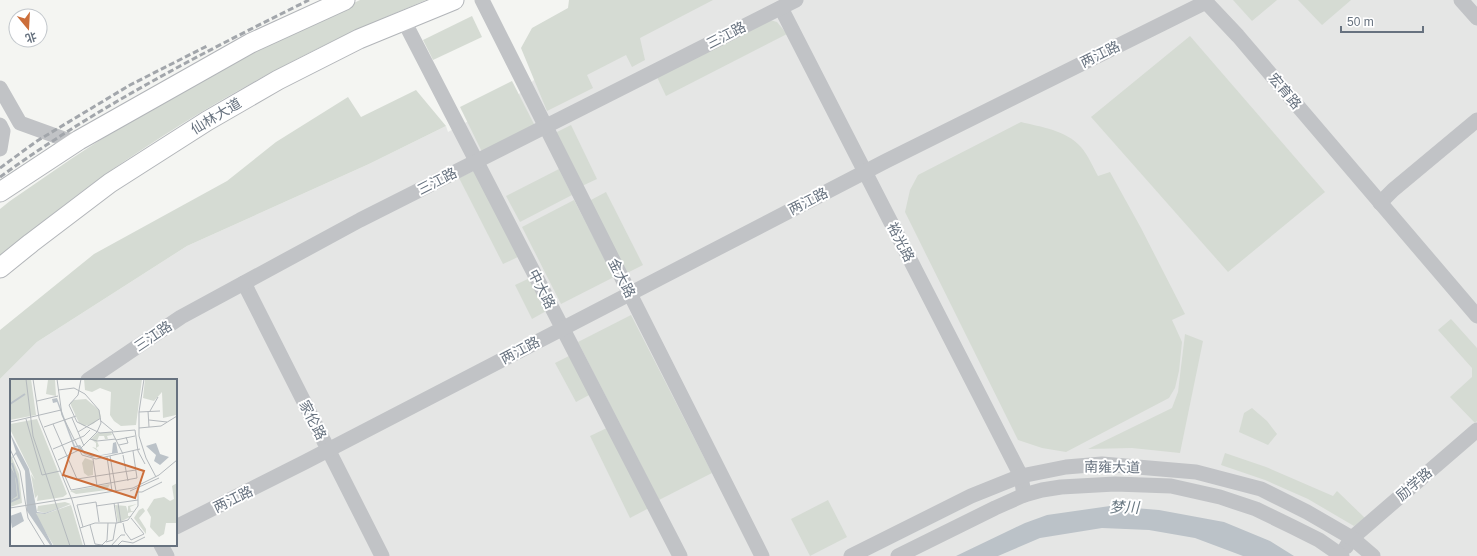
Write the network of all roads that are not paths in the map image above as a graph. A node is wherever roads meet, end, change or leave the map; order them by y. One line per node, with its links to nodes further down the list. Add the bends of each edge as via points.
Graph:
1 (345, 0): 14 (main road, via 251,43)
2 (454, 0): 9 (main road, 仙林大道)
3 (482, 0): 13 (street, 金大路)
4 (796, 0): 7 (street, 三江路)
5 (1462, 0): 8 (street)
6 (1206, 2): 17 (street, 两江路); 19 (street, 宏育路)
7 (781, 8): 13 (street, 三江路); 17 (street, 裕光路)
8 (1477, 18)
9 (404, 21): 16 (street, 中大路); 20 (main road, 仙林大道, via 359,39 278,80 207,121 110,183)
10 (0, 88): 14 (street, via 20,123 67,140)
11 (1477, 120): 19 (street)
12 (0, 125): 15 (street, via 4,131)
13 (546, 126): 16 (street, 三江路); 22 (street, 金大路)
14 (79, 140): 18 (main road)
15 (1, 144)
16 (476, 161): 21 (street, 三江路); 24 (street, 中大路)
17 (864, 172): 22 (street, 两江路); 29 (street, 裕光路)
18 (0, 192)
19 (1380, 203): 23 (street, 宏育路)
20 (0, 268)
21 (244, 283): 25 (street, 三江路, via 181,317); 27 (street, 家伦路)
22 (629, 293): 24 (street, 两江路); 38 (street, 金大路)
23 (1477, 316)
24 (562, 328): 27 (street, 两江路); 37 (street, 中大路)
25 (89, 379)
26 (1477, 430): 33 (street, 励学路)
27 (328, 450): 32 (street, 两江路); 36 (street, 家伦路)
28 (1196, 472): 29 (street, 南雍大道, via 1102,464 1066,467); 30 (street); 33 (street, 南雍大道, via 1261,489)
29 (1020, 476): 31 (street, 裕光路); 39 (street, 南雍大道, via 971,496)
30 (1193, 490): 31 (street, 南雍大道, via 1171,486 1115,484 1061,487); 41 (street, 南雍大道, via 1256,510 1318,540)
31 (1024, 495): 40 (street, 南雍大道)
32 (177, 526)
33 (1352, 538): 41 (street, 励学路); 42 (street, 南雍大道)
34 (162, 546): 35 (street)
35 (167, 556)
36 (382, 556)
37 (680, 556)
38 (762, 556)
39 (851, 556)
40 (898, 556)
41 (1341, 556)
42 (1373, 556)

